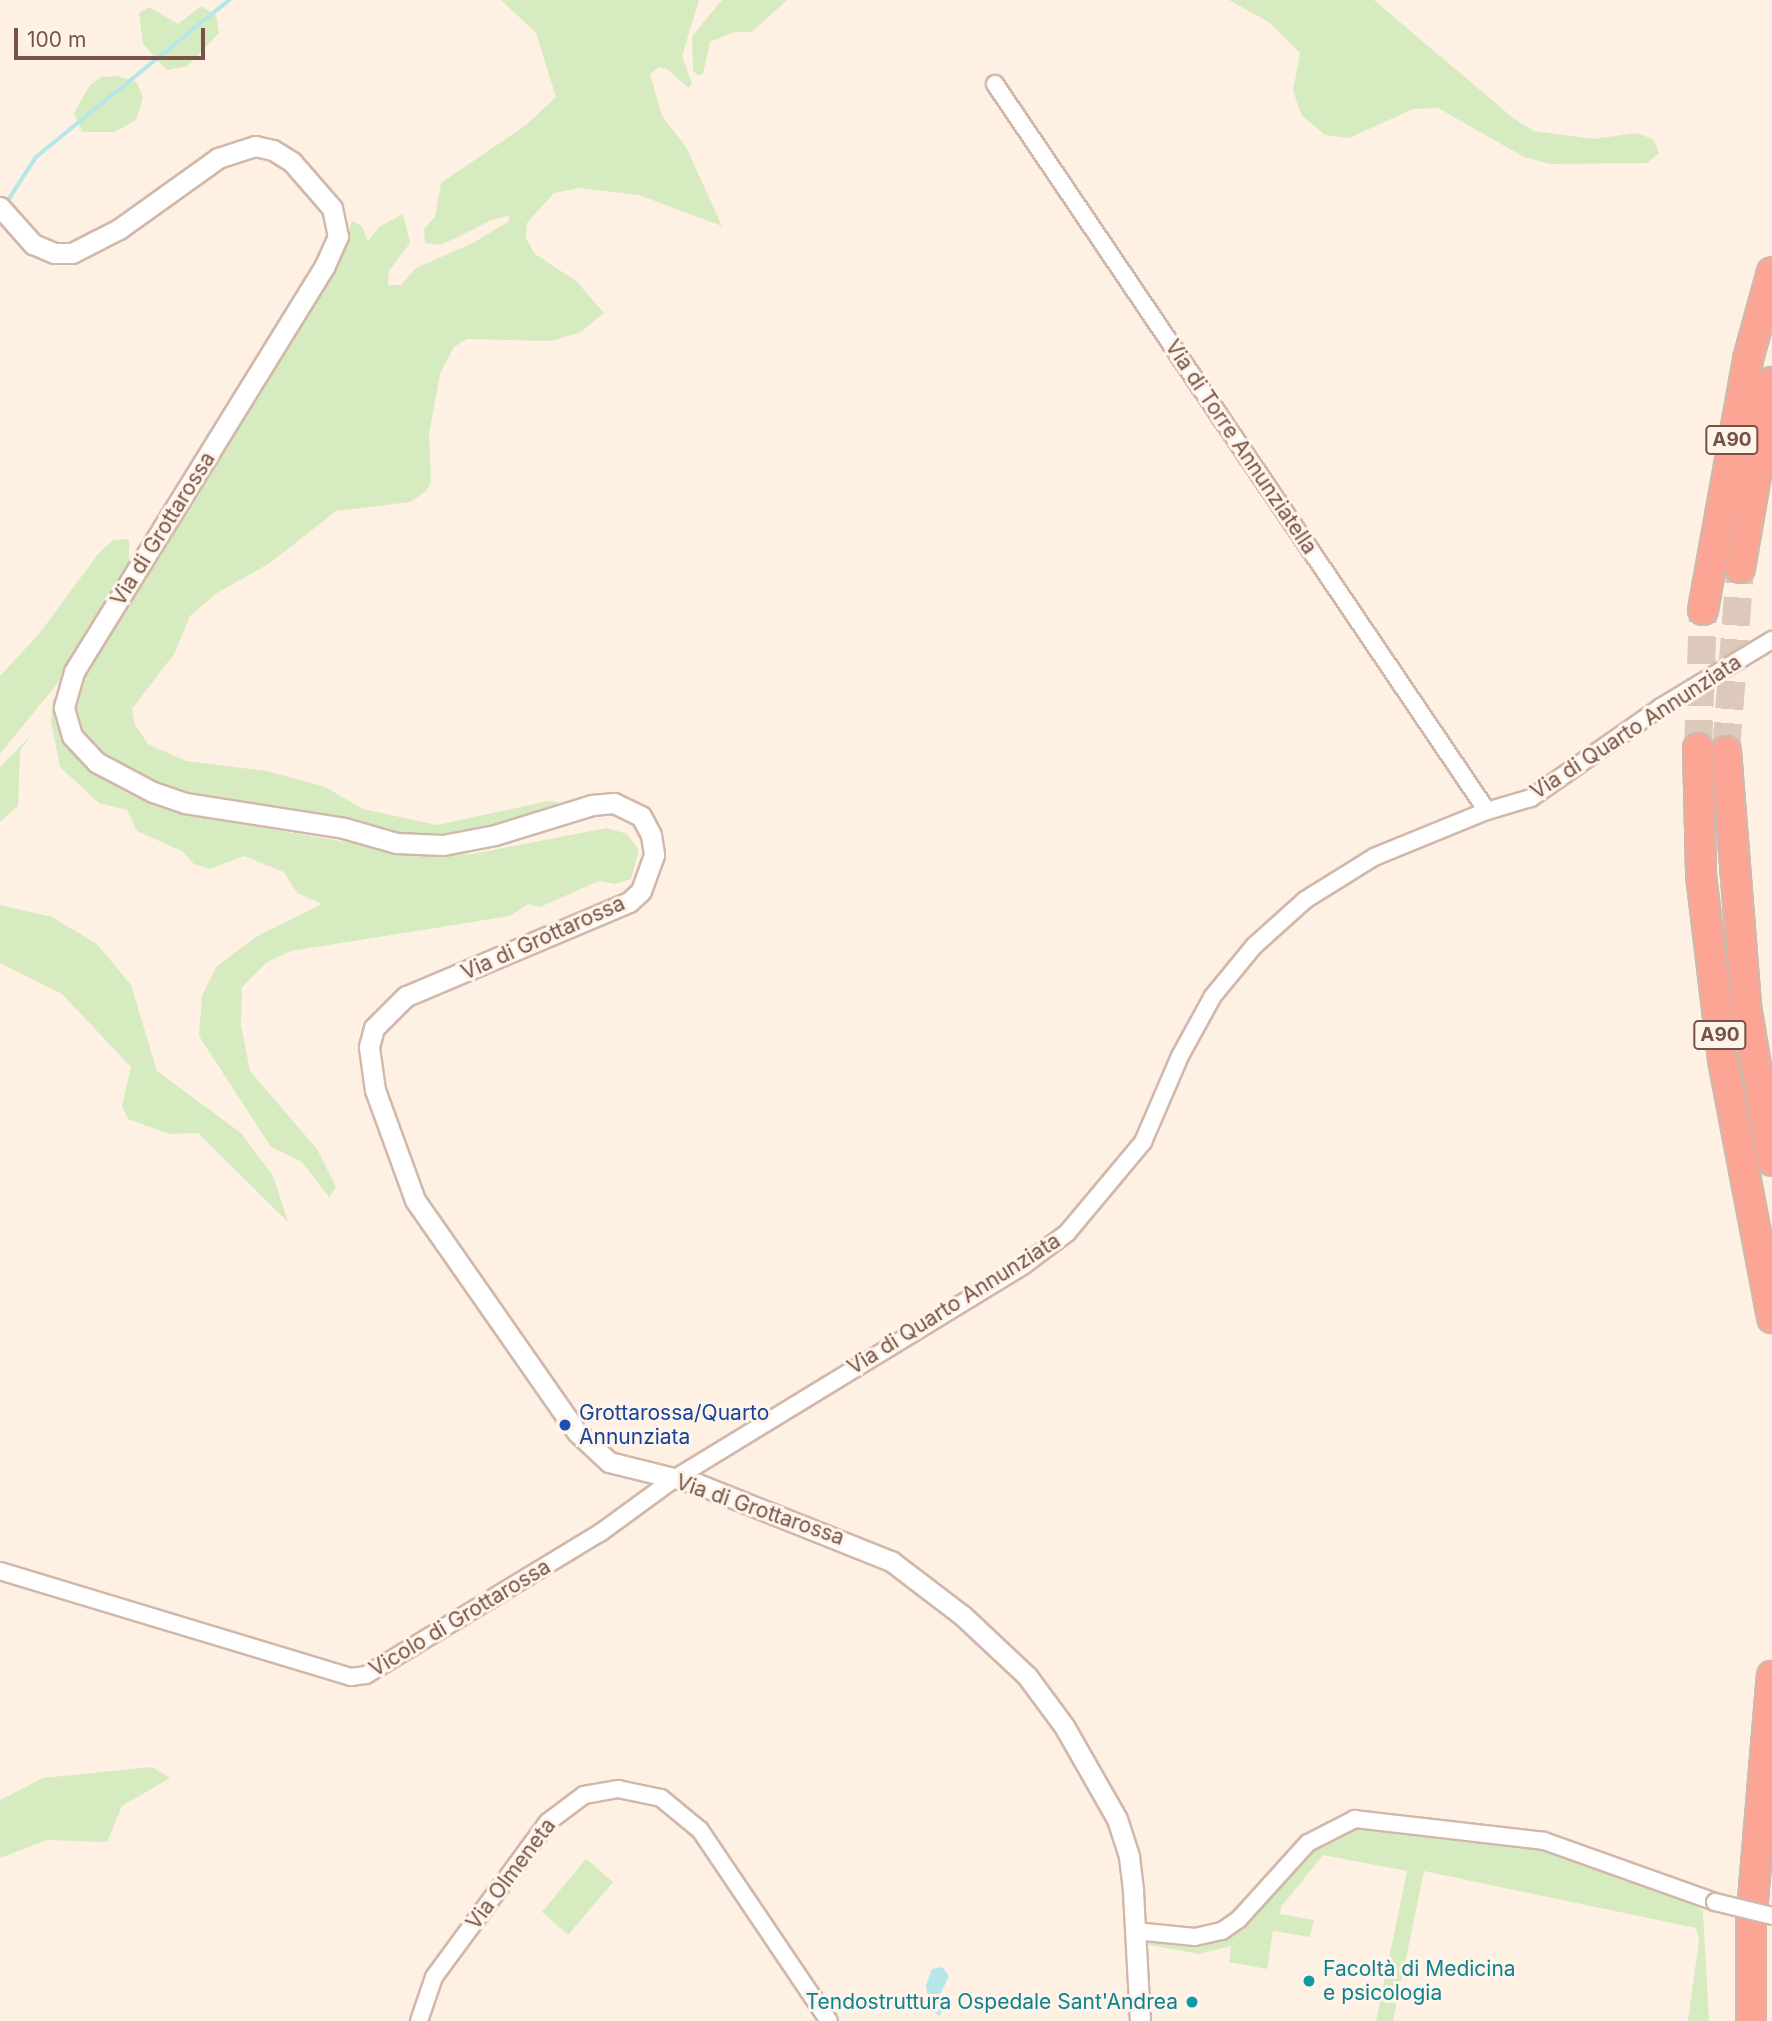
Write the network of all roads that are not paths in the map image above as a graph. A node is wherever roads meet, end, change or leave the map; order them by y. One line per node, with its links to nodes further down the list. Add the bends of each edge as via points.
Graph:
1 (995, 84): 10 (street, Via di Torre Annunziatella)
2 (0, 207): 13 (street, Via di Grottarossa, via 13,224 47,251 78,251 119,229 218,158 248,147 268,148 284,156 332,208 338,232 332,253 74,672 64,708 66,722 79,748 153,792 185,803 344,828 396,843 443,845 495,835 592,805 614,803 641,816 651,835 654,856 641,891 614,911 406,996 374,1028 370,1067 415,1200 577,1432 610,1462)
3 (1772, 272): 6 (highway, A90, via 1743,384)
4 (1772, 382): 5 (highway, A90)
5 (1740, 568)
6 (1703, 610)
7 (1772, 640): 10 (street, Via di Quarto Annunziata, via 1661,707 1531,798)
8 (1698, 748): 12 (highway, A90, via 1701,875 1723,1060)
9 (1727, 751): 11 (highway, A90, via 1746,1006)
10 (1487, 811): 13 (street, Via di Quarto Annunziata, via 1374,857 1304,901 1254,946 1200,1016 1143,1142 1067,1233 1024,1265)
11 (1772, 1161)
12 (1772, 1320)
13 (674, 1479): 14 (street, Vicolo di Grottarossa, via 600,1533 362,1677); 17 (street, Via di Grottarossa, via 831,1533 891,1561 962,1615 1027,1676 1064,1726 1117,1819 1129,1857)
14 (0, 1571)
15 (1772, 1676): 18 (highway, via 1751,1924)
16 (1772, 1916): 17 (street, bridge, via 1715,1902 1544,1841 1355,1819 1308,1843 1223,1931 1195,1937)
17 (1135, 1931): 21 (street, Via di Grottarossa)
18 (1751, 2020)
19 (419, 2021): 20 (street, Via Olmeneta, via 434,1977 548,1822 584,1795 618,1789 661,1798 700,1830)
20 (829, 2021)
21 (1140, 2021)

